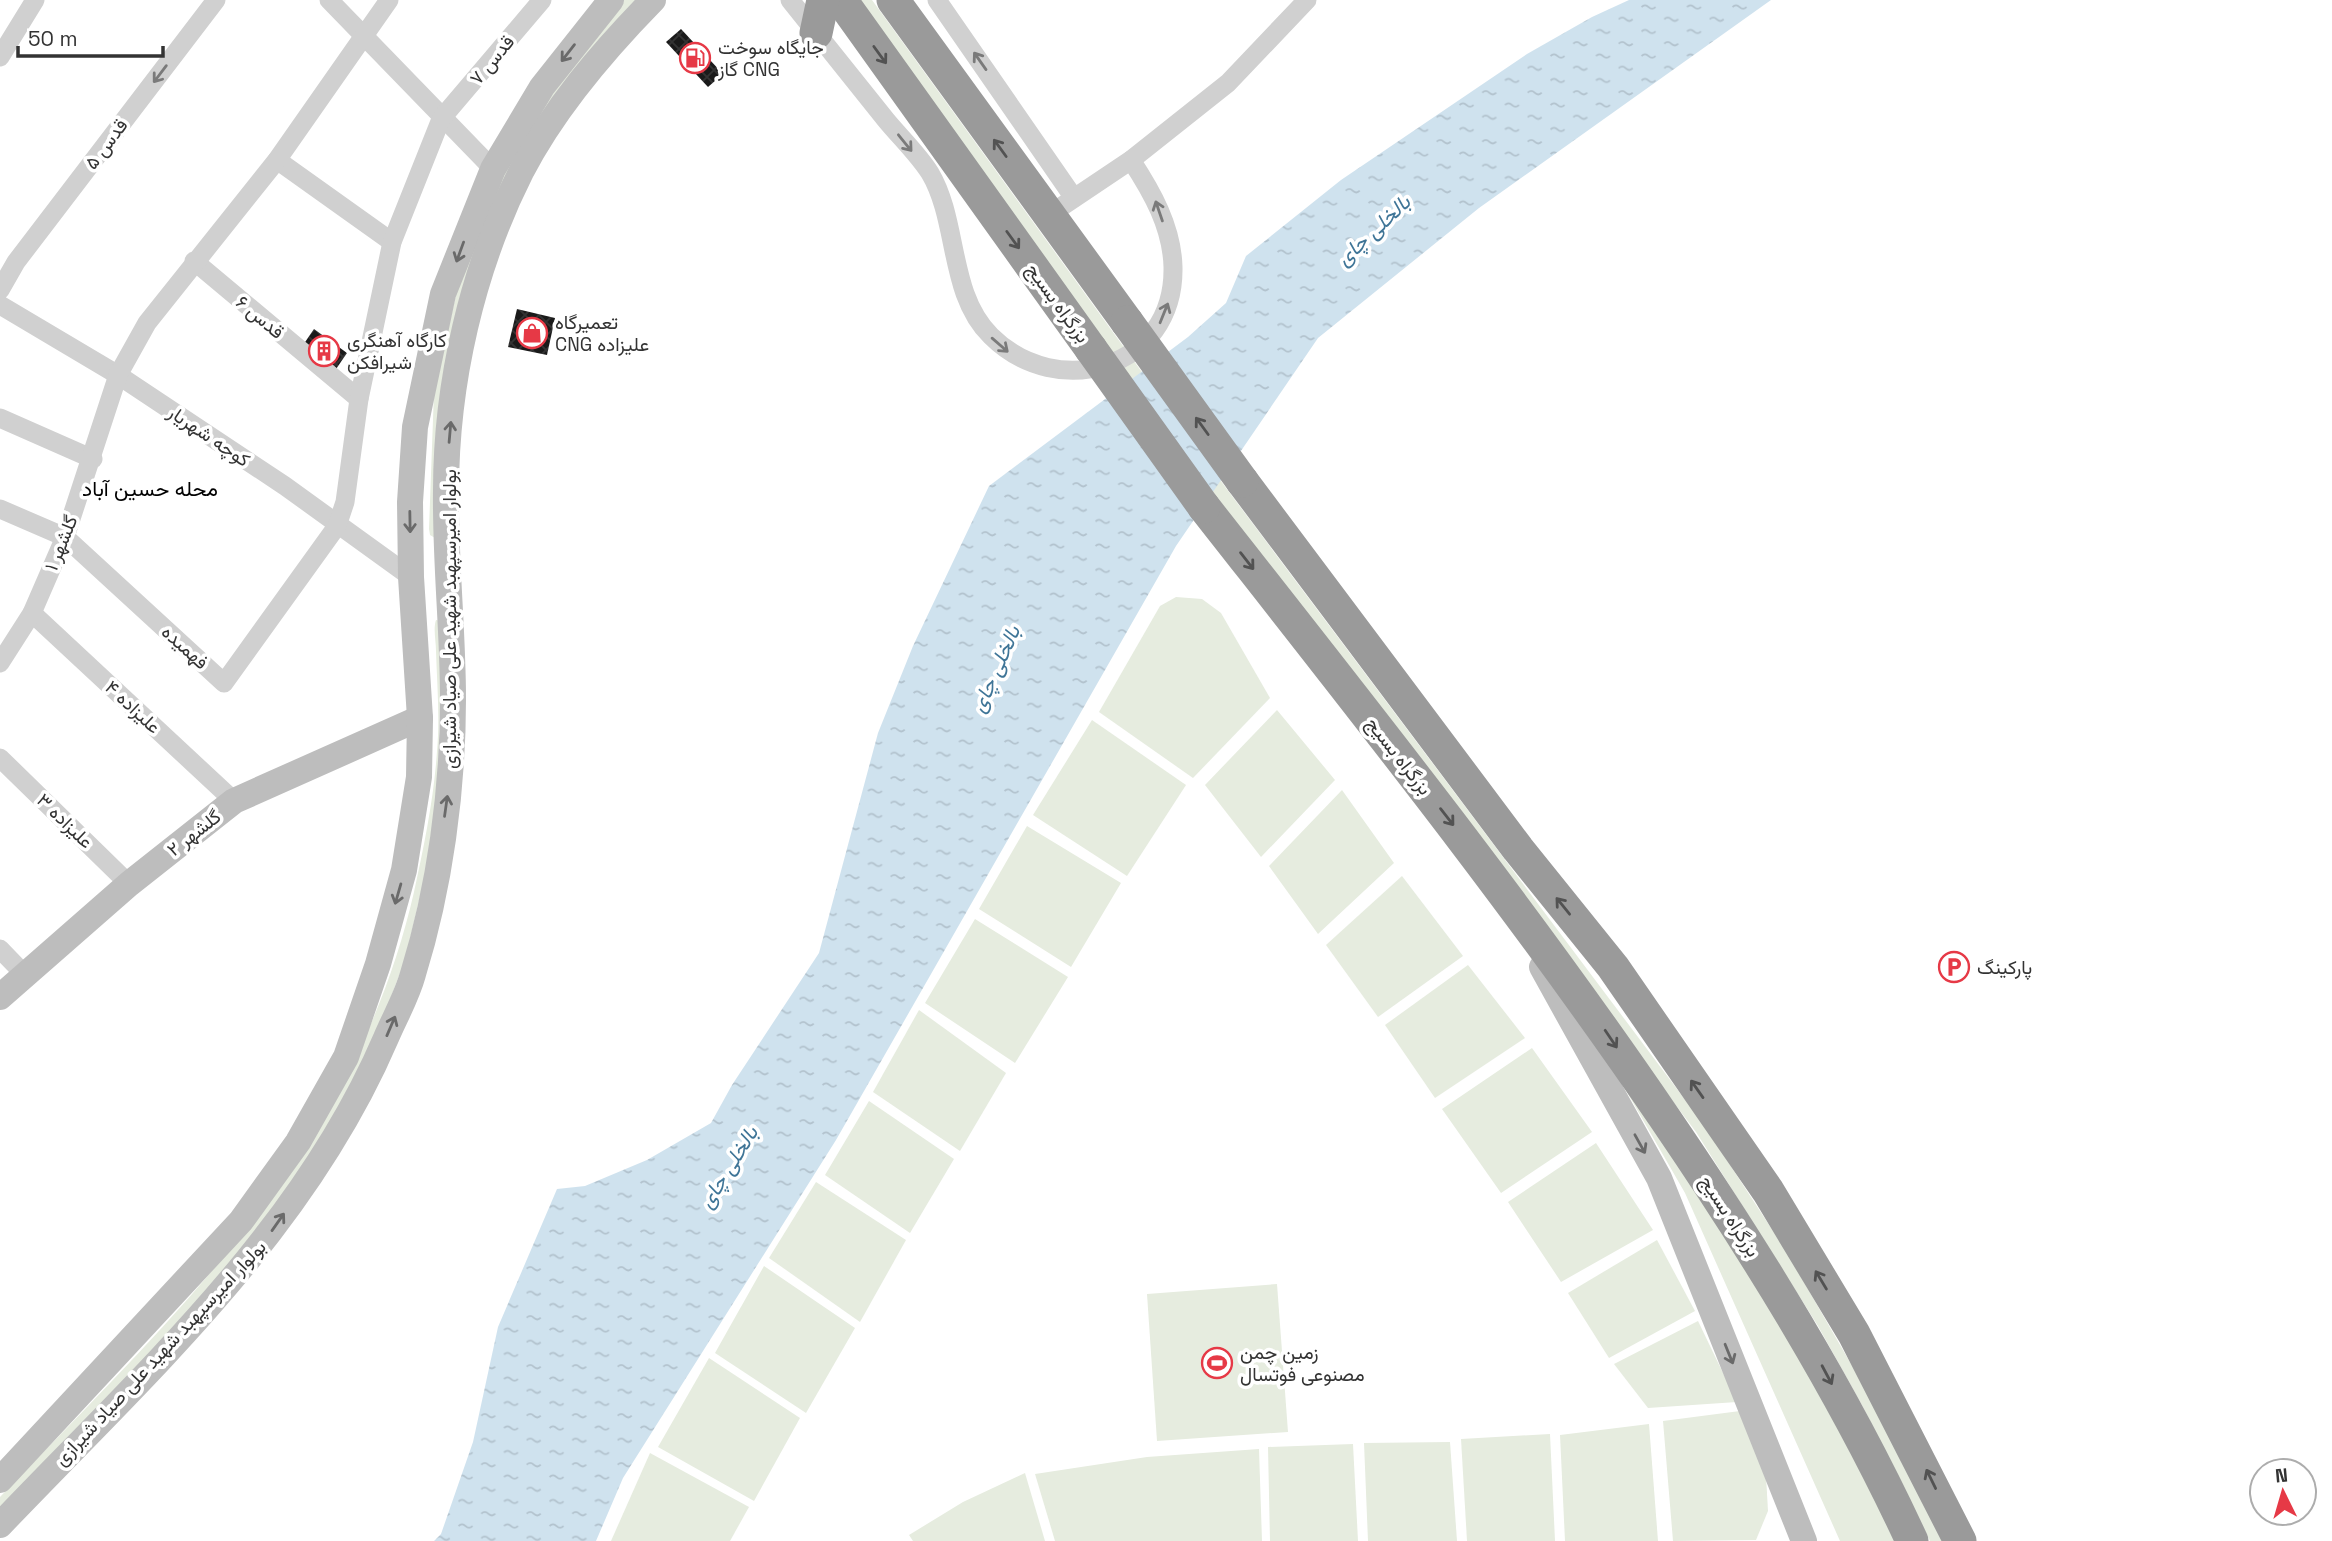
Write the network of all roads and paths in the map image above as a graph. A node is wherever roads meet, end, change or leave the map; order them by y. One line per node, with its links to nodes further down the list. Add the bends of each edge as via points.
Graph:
1 (35, 0): 16 (street)
2 (216, 0): 24 (street, قدس ۵, one-way to 24)
3 (329, 0): 15 (street)
4 (389, 0): 15 (street)
5 (542, 0): 17 (street, قدس ۷)
6 (611, 0): 20 (main road, بولوار امیرسپهبد شهید علی صیاد شیرازی, one-way to 20, via 542,87)
7 (653, 0): 35 (main road, بولوار امیرسپهبد شهید علی صیاد شیرازی, one-way to 7, via 445,487 456,374 471,304 492,242 522,172 566,101 613,40)
8 (790, 0): 14 (street)
9 (823, 0): 14 (highway)
10 (841, 0): 41 (highway, بزرگراه بسیج, one-way to 41, bridge, via 1205,507)
11 (893, 0): 21 (highway, بزرگراه بسیج, one-way to 11)
12 (937, 0): 21 (street, one-way to 12)
13 (1307, 0): 19 (street, via 1228,83)
14 (816, 33): 19 (street, one-way to 19, via 930,174 971,306 988,334 1014,357 1079,372 1132,354 1154,335 1168,307 1173,268 1168,234 1154,196)
15 (363, 37): 17 (street); 18 (street)
16 (0, 57)
17 (441, 119): 20 (street); 22 (street, قدس ۷)
18 (277, 160): 22 (street); 23 (street)
19 (1131, 160): 21 (street)
20 (493, 170): 34 (main road, بولوار امیرسپهبد شهید علی صیاد شیرازی, one-way to 34, via 443,294 424,375 410,502)
21 (1061, 206): 50 (highway, بزرگراه بسیج, one-way to 21, bridge, via 1854,1334 1768,1191 1613,967 1518,849 1127,323)
22 (392, 242): 28 (street, قدس ۷)
23 (194, 261): 27 (street, via 147,323); 28 (street, قدس ۶)
24 (8, 263): 25 (street, قدس ۵)
25 (0, 290)
26 (0, 305): 27 (street, کوچه شهریار)
27 (118, 375): 30 (street, گلشهر ۱); 32 (street, کوچه شهریار)
28 (359, 399): 32 (street, قدس ۷, via 345,502)
29 (0, 418): 30 (street)
30 (93, 459): 33 (street, گلشهر ۱)
31 (0, 509): 33 (street)
32 (337, 526): 33 (street, فهمیده, via 224,683); 34 (street, کوچه شهریار)
33 (65, 537): 36 (street, گلشهر ۱)
34 (411, 577): 35 (main road); 38 (main road, بولوار امیرسپهبد شهید علی صیاد شیرازی)
35 (448, 579): 47 (main road, بولوار امیرسپهبد شهید علی صیاد شیرازی, one-way to 35, via 201,1314 265,1240 326,1155 372,1072 413,976 435,882 453,713)
36 (32, 613): 37 (street, گلشهر ۱); 40 (street, علیزاده ۴)
37 (0, 663)
38 (420, 718): 40 (main road, گلشهر ۲); 46 (main road, بولوار امیرسپهبد شهید علی صیاد شیرازی, one-way to 46, via 419,777 404,870 346,1057 298,1142 241,1222)
39 (0, 758): 42 (street, علیزاده ۳)
40 (234, 802): 42 (main road, گلشهر ۲)
41 (1489, 870): 48 (main road, one-way to 48, via 1659,1178); 49 (highway, بزرگراه بسیج, one-way to 49, via 1730,1214 1818,1358)
42 (129, 884): 44 (main road, گلشهر ۲)
43 (0, 949): 44 (street)
44 (26, 976): 45 (main road, گلشهر ۲)
45 (0, 997)
46 (0, 1480)
47 (0, 1525)
48 (1804, 1541)
49 (1912, 1541)
50 (1960, 1541)

